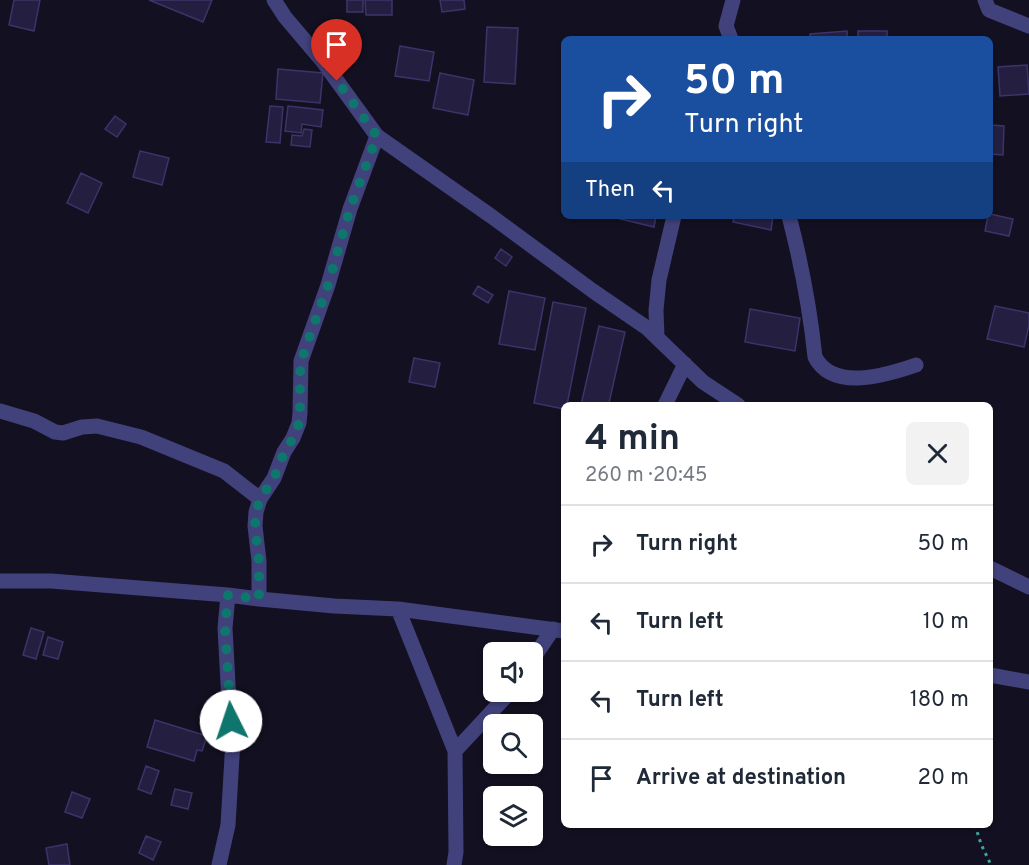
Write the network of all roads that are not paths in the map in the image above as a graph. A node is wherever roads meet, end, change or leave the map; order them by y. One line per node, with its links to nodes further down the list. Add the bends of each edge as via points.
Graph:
1 (274, 0): 6 (street)
2 (733, 0): 5 (street)
3 (985, 0): 4 (street, via 989,10)
4 (1029, 27)
5 (726, 35)
6 (377, 136): 9 (street); 15 (street, via 301,361 299,423)
7 (673, 219): 9 (street, via 658,280)
8 (790, 219): 11 (street, via 819,364 842,378 891,373)
9 (657, 337): 10 (street)
10 (685, 364): 12 (street); 13 (street, via 702,382)
11 (916, 365)
12 (666, 402)
13 (733, 402)
14 (0, 411): 15 (street, via 55,432 97,426 141,437 225,471)
15 (260, 499): 20 (street, via 255,526)
16 (993, 569): 18 (street)
17 (0, 582): 19 (street, via 51,581)
18 (1029, 587)
19 (228, 595): 20 (street); 28 (street, via 225,628 233,740 228,825)
20 (259, 599): 21 (street)
21 (398, 609): 22 (street); 27 (street)
22 (559, 630): 23 (street)
23 (543, 648)
24 (993, 676): 25 (street)
25 (1029, 682)
26 (501, 702): 27 (street)
27 (455, 751): 29 (street)
28 (219, 865)
29 (454, 865)

